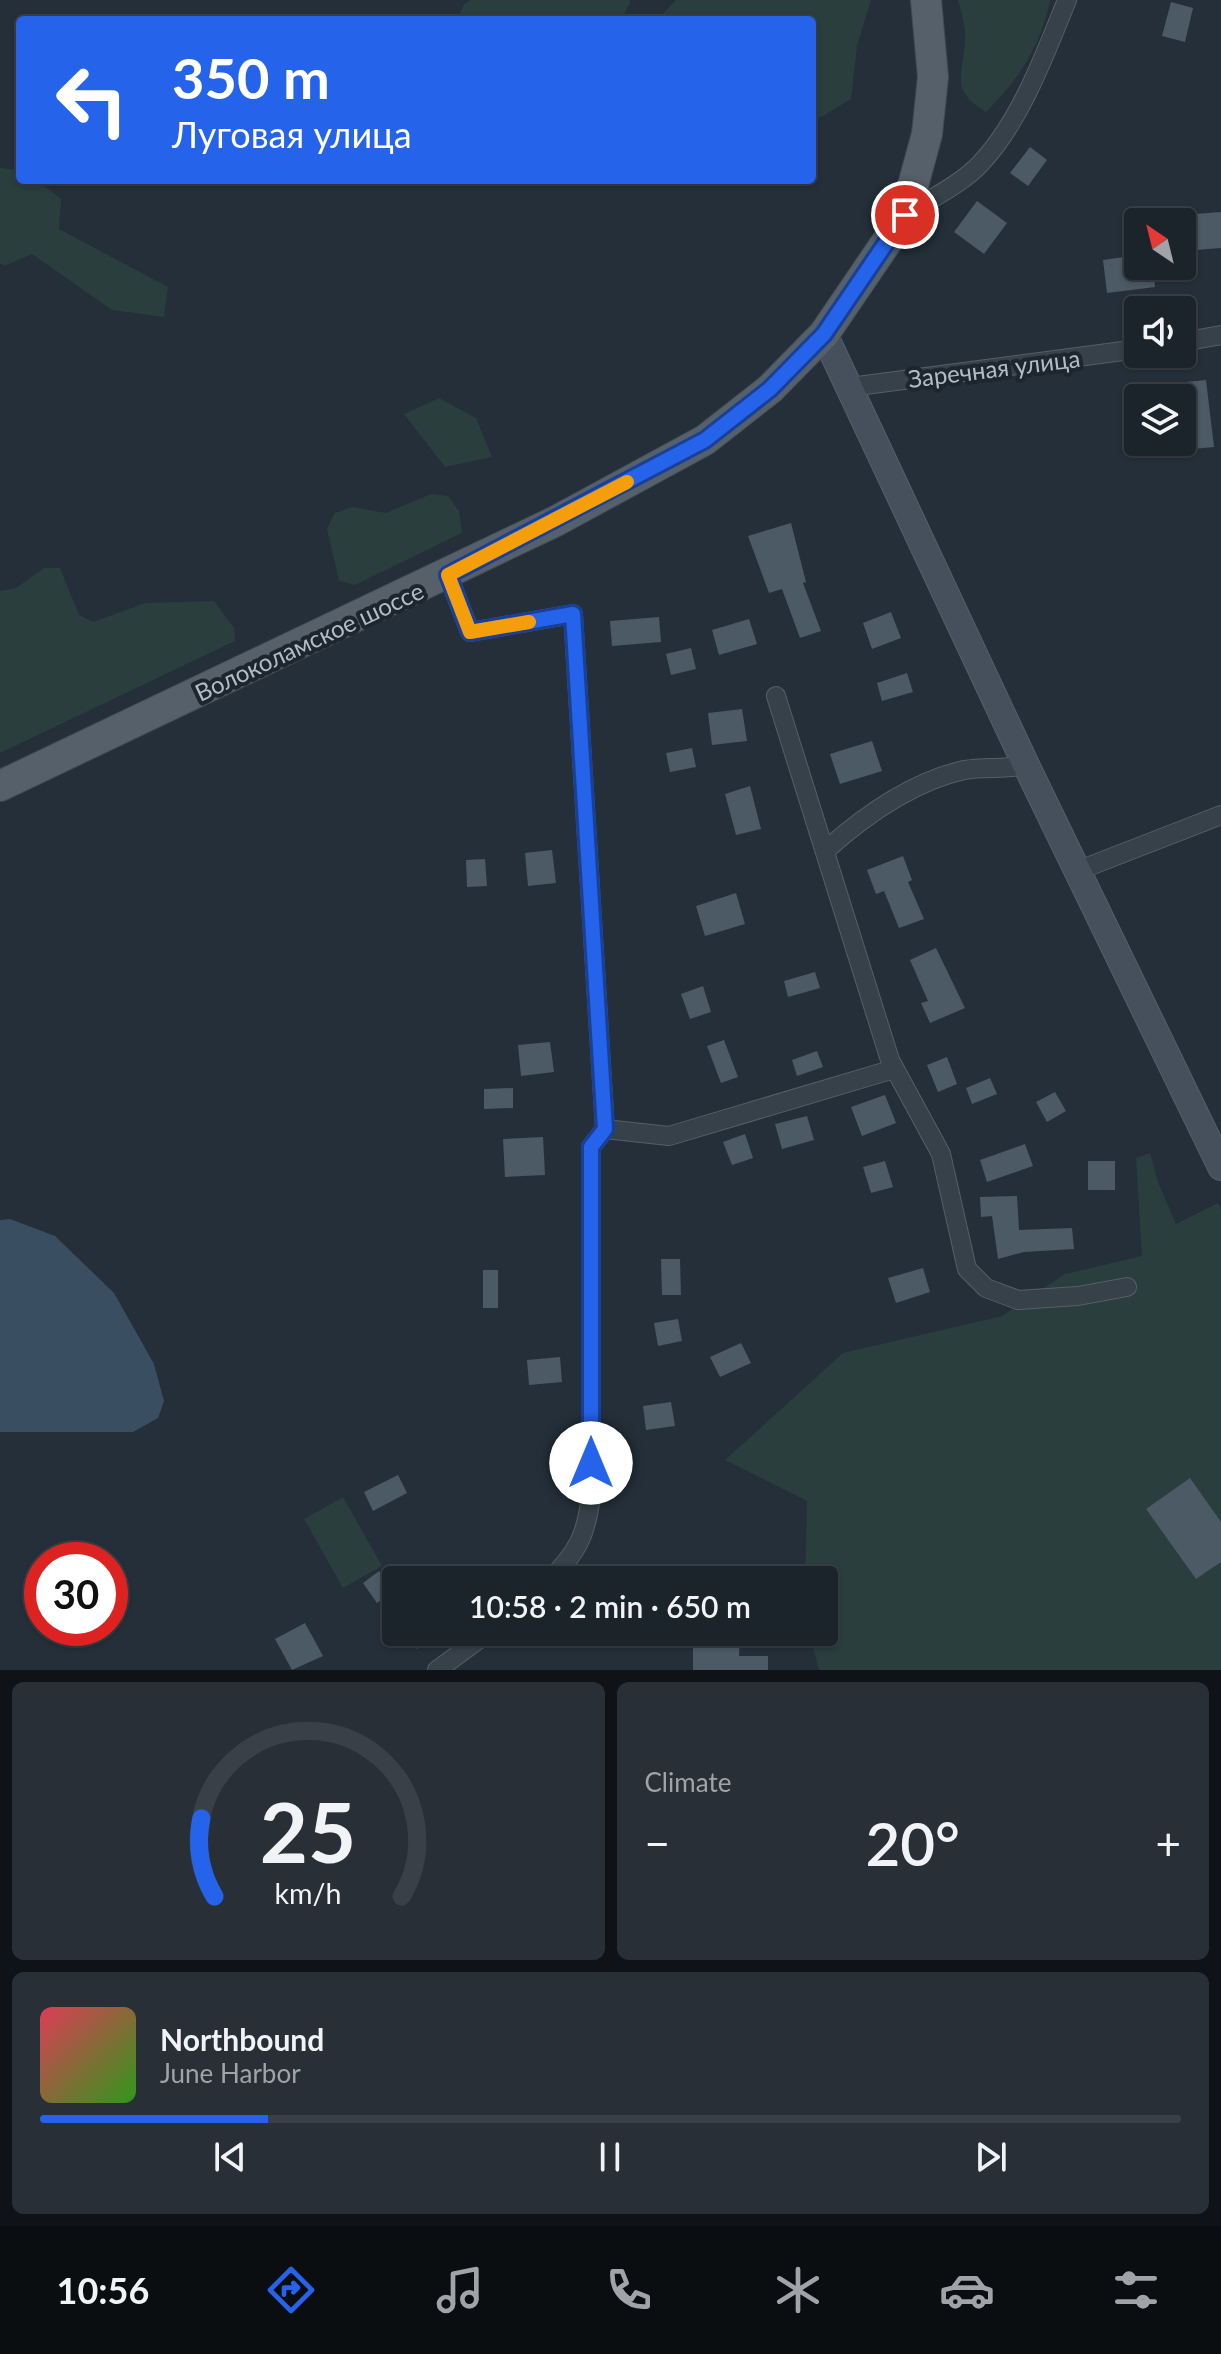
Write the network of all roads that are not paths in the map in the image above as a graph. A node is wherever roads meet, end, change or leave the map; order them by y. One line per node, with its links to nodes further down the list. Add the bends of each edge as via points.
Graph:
1 (926, 0): 3 (main road, Волоколамское шоссе, via 933,77 927,134)
2 (1067, 0): 3 (street, via 1010,121 980,165)
3 (905, 215): 4 (main road, Волоколамское шоссе)
4 (824, 334): 8 (main road); 9 (main road, Волоколамское шоссе, via 770,389 705,440)
5 (1221, 335): 6 (street)
6 (1196, 339)
7 (1124, 351): 8 (street, Заречная улица)
8 (850, 387): 11 (main road)
9 (448, 575): 12 (main road, Волоколамское шоссе); 17 (street, via 470,632 573,614)
10 (776, 696): 14 (street)
11 (1026, 765): 14 (street, via 966,770 913,789 863,817); 15 (main road)
12 (0, 786)
13 (1221, 815): 15 (street)
14 (826, 850): 16 (street)
15 (1077, 871): 18 (main road)
16 (894, 1069): 17 (street, via 669,1136); 19 (street, via 941,1154 967,1269 986,1288 1018,1300)
17 (605, 1129): 20 (street, via 591,1147 591,1494 587,1529)
18 (1221, 1167)
19 (1127, 1287)
20 (564, 1566)
21 (470, 1646): 22 (street)
22 (437, 1670)

